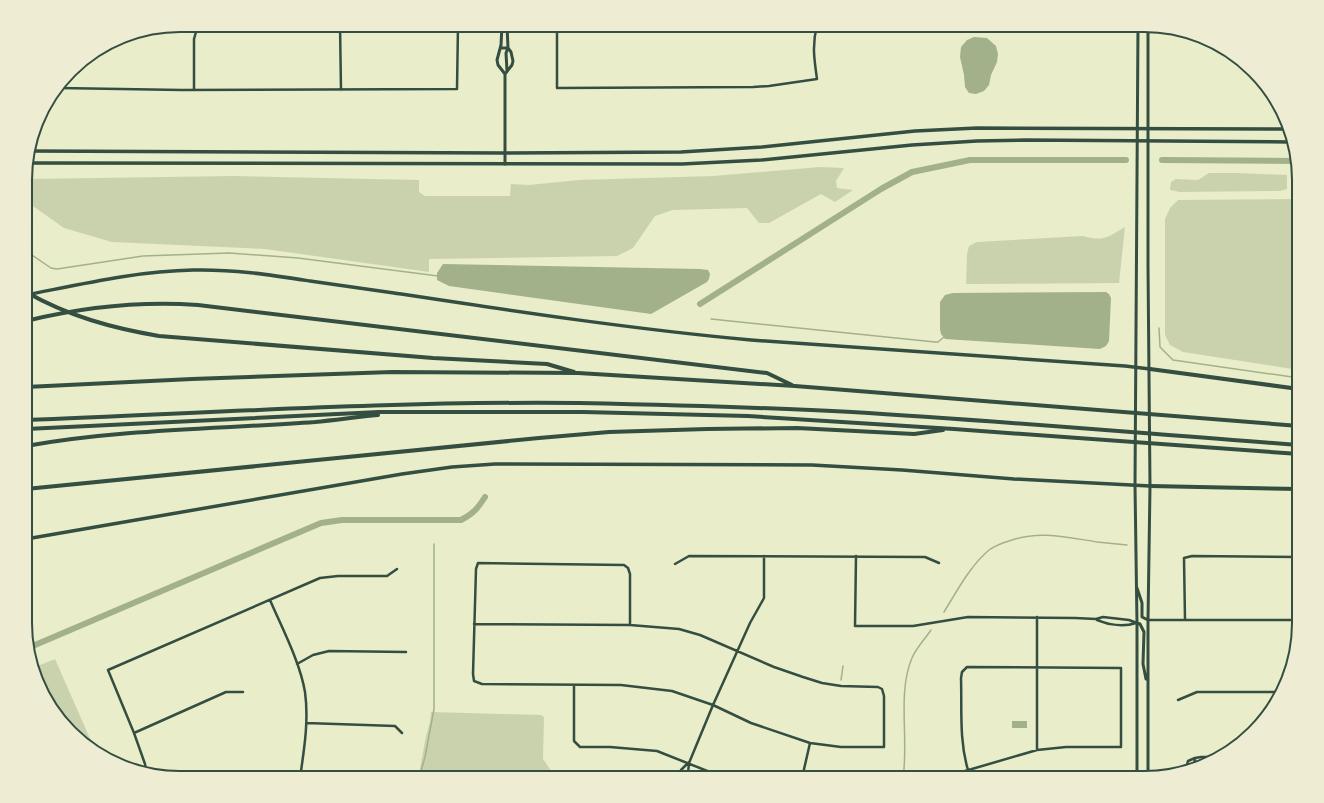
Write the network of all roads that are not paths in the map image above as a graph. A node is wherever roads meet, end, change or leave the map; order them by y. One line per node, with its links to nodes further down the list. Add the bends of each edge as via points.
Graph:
1 (196, 32): 15 (street)
2 (340, 32): 16 (street)
3 (458, 32): 16 (street, via 457,89)
4 (502, 32): 10 (main road)
5 (508, 32): 11 (main road)
6 (557, 32): 7 (street, via 557,88 753,87 818,79 813,51)
7 (816, 32)
8 (1138, 32): 17 (main road)
9 (1148, 32): 18 (main road)
10 (501, 48): 11 (main road); 13 (main road, via 497,60)
11 (508, 48): 12 (main road); 12 (main road, via 513,61)
12 (507, 71): 13 (main road)
13 (505, 74): 24 (main road)
14 (64, 88): 15 (street)
15 (194, 90): 16 (street)
16 (340, 90)
17 (1138, 128): 18 (main road); 20 (main road); 24 (main road, via 977,128 915,131 774,146 705,150)
18 (1148, 128): 19 (main road); 21 (main road)
19 (1283, 129)
20 (1138, 141): 21 (main road); 26 (main road, via 1000,140 930,143 790,158 682,164); 30 (main road)
21 (1148, 141): 22 (main road); 31 (main road)
22 (1287, 142)
23 (35, 151): 24 (main road)
24 (505, 153): 26 (main road)
25 (33, 163): 26 (main road)
26 (505, 164)
27 (32, 294): 30 (main road, via 110,278 158,272 243,272 690,335)
28 (32, 295): 32 (highway, via 80,317 124,330 159,336 426,358 548,364)
29 (32, 320): 33 (highway, via 88,308 150,303 198,304 767,373)
30 (1135, 367): 31 (main road); 44 (main road)
31 (1150, 369): 35 (highway); 45 (main road)
32 (578, 373): 33 (highway); 34 (highway, via 392,372)
33 (795, 386): 38 (highway)
34 (32, 387)
35 (1292, 388)
36 (402, 412): 39 (highway); 40 (highway, via 583,412 748,416); 42 (highway, via 316,422 140,432)
37 (32, 420): 41 (highway, via 350,406 576,404 850,412)
38 (1292, 425)
39 (32, 429)
40 (954, 429): 43 (highway); 46 (highway, via 914,434 797,428 609,432)
41 (1292, 444)
42 (32, 445)
43 (1292, 454)
44 (1134, 485): 45 (main road); 48 (main road, via 812,465 488,464 402,474); 55 (main road)
45 (1150, 486): 47 (highway); 59 (main road)
46 (32, 488)
47 (1292, 489)
48 (32, 538)
49 (764, 556): 50 (street); 53 (street, via 689,556); 65 (street, via 764,598)
50 (856, 556): 52 (street, via 925,557); 57 (street, via 855,626 912,626 968,617)
51 (1292, 556): 60 (street, via 1184,558)
52 (939, 563)
53 (674, 564)
54 (397, 569): 56 (street, via 387,576 328,576)
55 (1136, 587): 59 (main road, via 1142,604 1142,617); 62 (main road)
56 (270, 600): 67 (street); 77 (street, via 108,670)
57 (1037, 617): 58 (street); 68 (street)
58 (1096, 619): 62 (street, via 1103,617); 62 (street, via 1104,623 1128,626)
59 (1148, 620): 60 (street); 70 (main road)
60 (1184, 620): 61 (street)
61 (1292, 620)
62 (1137, 623): 70 (main road, via 1144,632 1143,664); 93 (main road)
63 (474, 624): 64 (street); 64 (street, via 478,563 624,565 630,574); 69 (street, via 474,681 482,684)
64 (630, 626): 65 (street, via 679,629)
65 (737, 651): 74 (street); 78 (street, via 822,683 882,689 884,747)
66 (406, 652): 67 (street, via 329,651 313,655)
67 (297, 664): 75 (street, via 305,692)
68 (1036, 668): 79 (street); 79 (street, via 1120,668 1121,747); 86 (street, via 967,667 962,672 961,734)
69 (574, 686): 74 (street, via 621,685 672,691); 82 (street, via 574,741 580,747 657,750)
70 (1148, 689): 94 (main road)
71 (243, 692): 77 (street, via 226,692)
72 (1275, 692): 73 (street, via 1197,692)
73 (1178, 700)
74 (713, 704): 78 (street, via 751,723); 82 (street)
75 (306, 723): 76 (street, via 395,726); 87 (street)
76 (402, 733)
77 (134, 734): 85 (street)
78 (810, 744): 91 (street)
79 (1037, 750): 86 (street)
80 (1195, 758): 81 (street); 83 (street); 84 (street, via 1188,761)
81 (1206, 758)
82 (689, 762): 88 (street); 89 (street); 90 (street)
83 (1194, 762)
84 (1187, 764)
85 (146, 767)
86 (968, 770): 92 (street)
87 (301, 771)
88 (680, 771)
89 (688, 771)
90 (710, 771)
91 (804, 771)
92 (965, 771)
93 (1137, 771)
94 (1148, 771)

